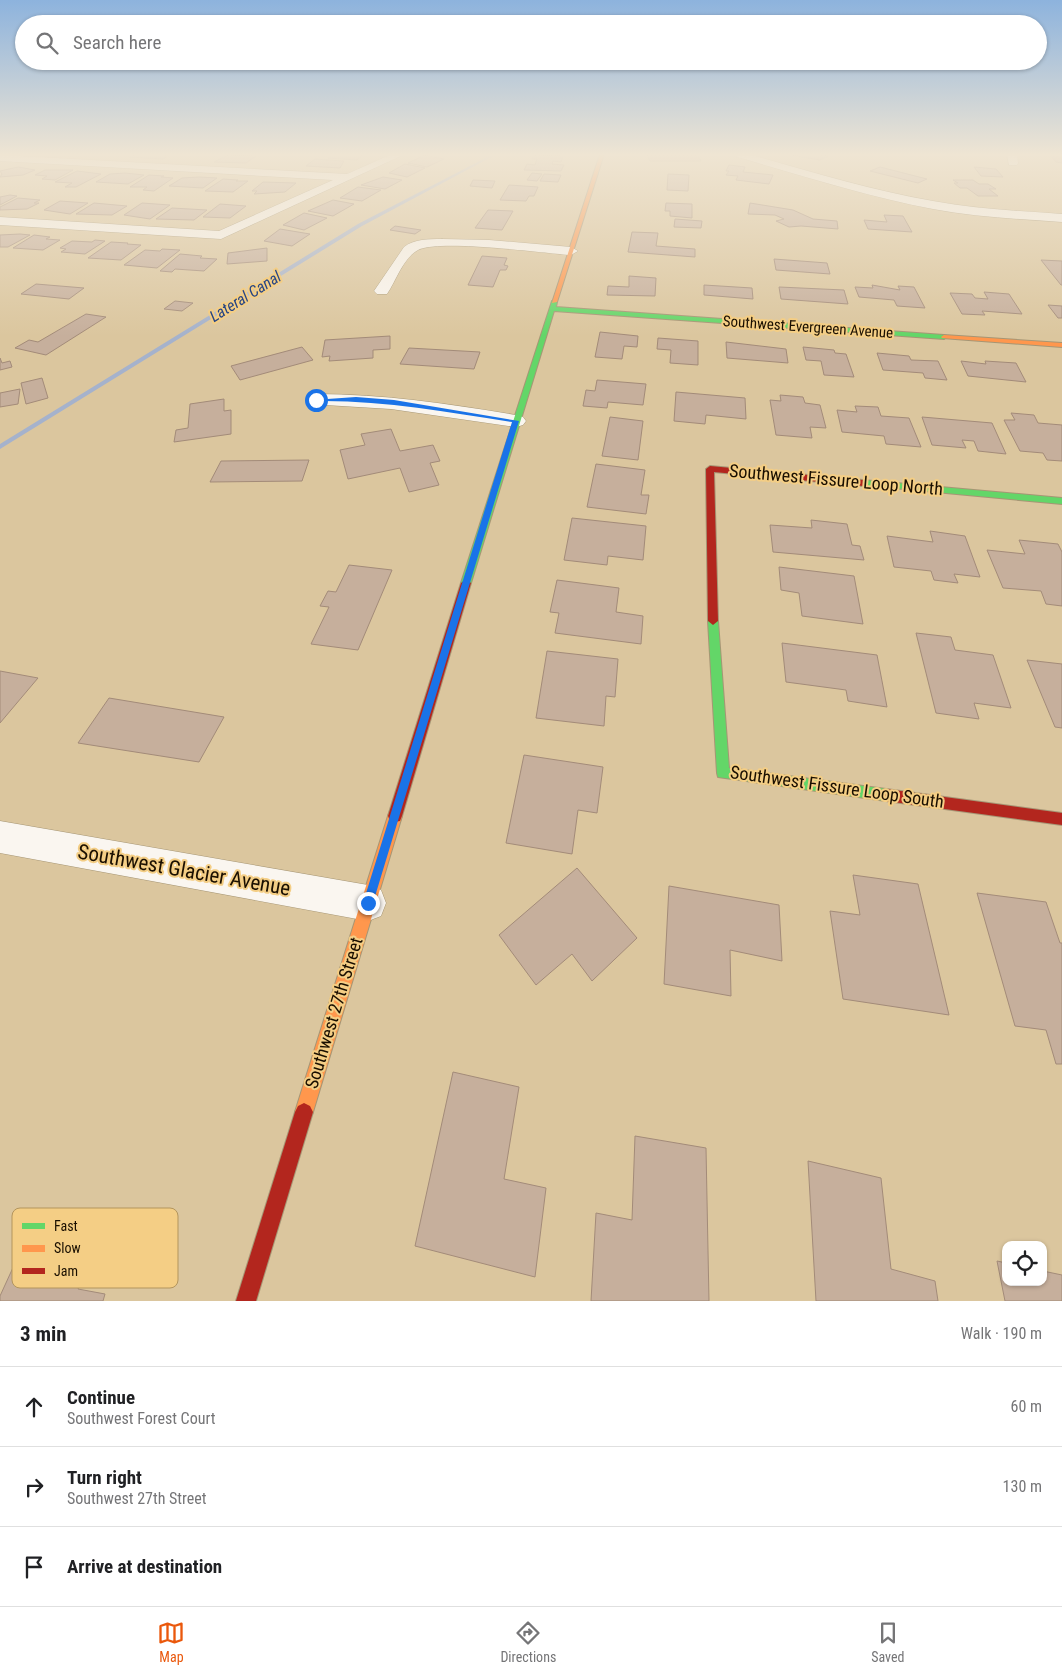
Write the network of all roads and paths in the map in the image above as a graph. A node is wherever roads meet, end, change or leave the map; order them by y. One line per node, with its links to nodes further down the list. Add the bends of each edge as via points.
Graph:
1 (265, 215): 5 (street, via 221,235)
2 (583, 215): 6 (street, Southwest 27th Street)
3 (1018, 215): 4 (street)
4 (1062, 218)
5 (0, 221)
6 (571, 251): 7 (street, via 449,243 417,245 407,252); 8 (street, Southwest 27th Street)
7 (382, 291)
8 (553, 308): 9 (street, Southwest Evergreen Avenue); 11 (street, Southwest 27th Street)
9 (1062, 345)
10 (316, 400): 11 (street, via 394,402)
11 (516, 421): 16 (street, Southwest 27th Street)
12 (1062, 501): 13 (street, Southwest Fissure Loop North, via 710,469)
13 (711, 599): 14 (street, Southwest Fissure Loop South, via 723,773)
14 (1062, 819)
15 (0, 837): 16 (street, Southwest Glacier Avenue)
16 (368, 903): 17 (street, Southwest 27th Street)
17 (246, 1301)

